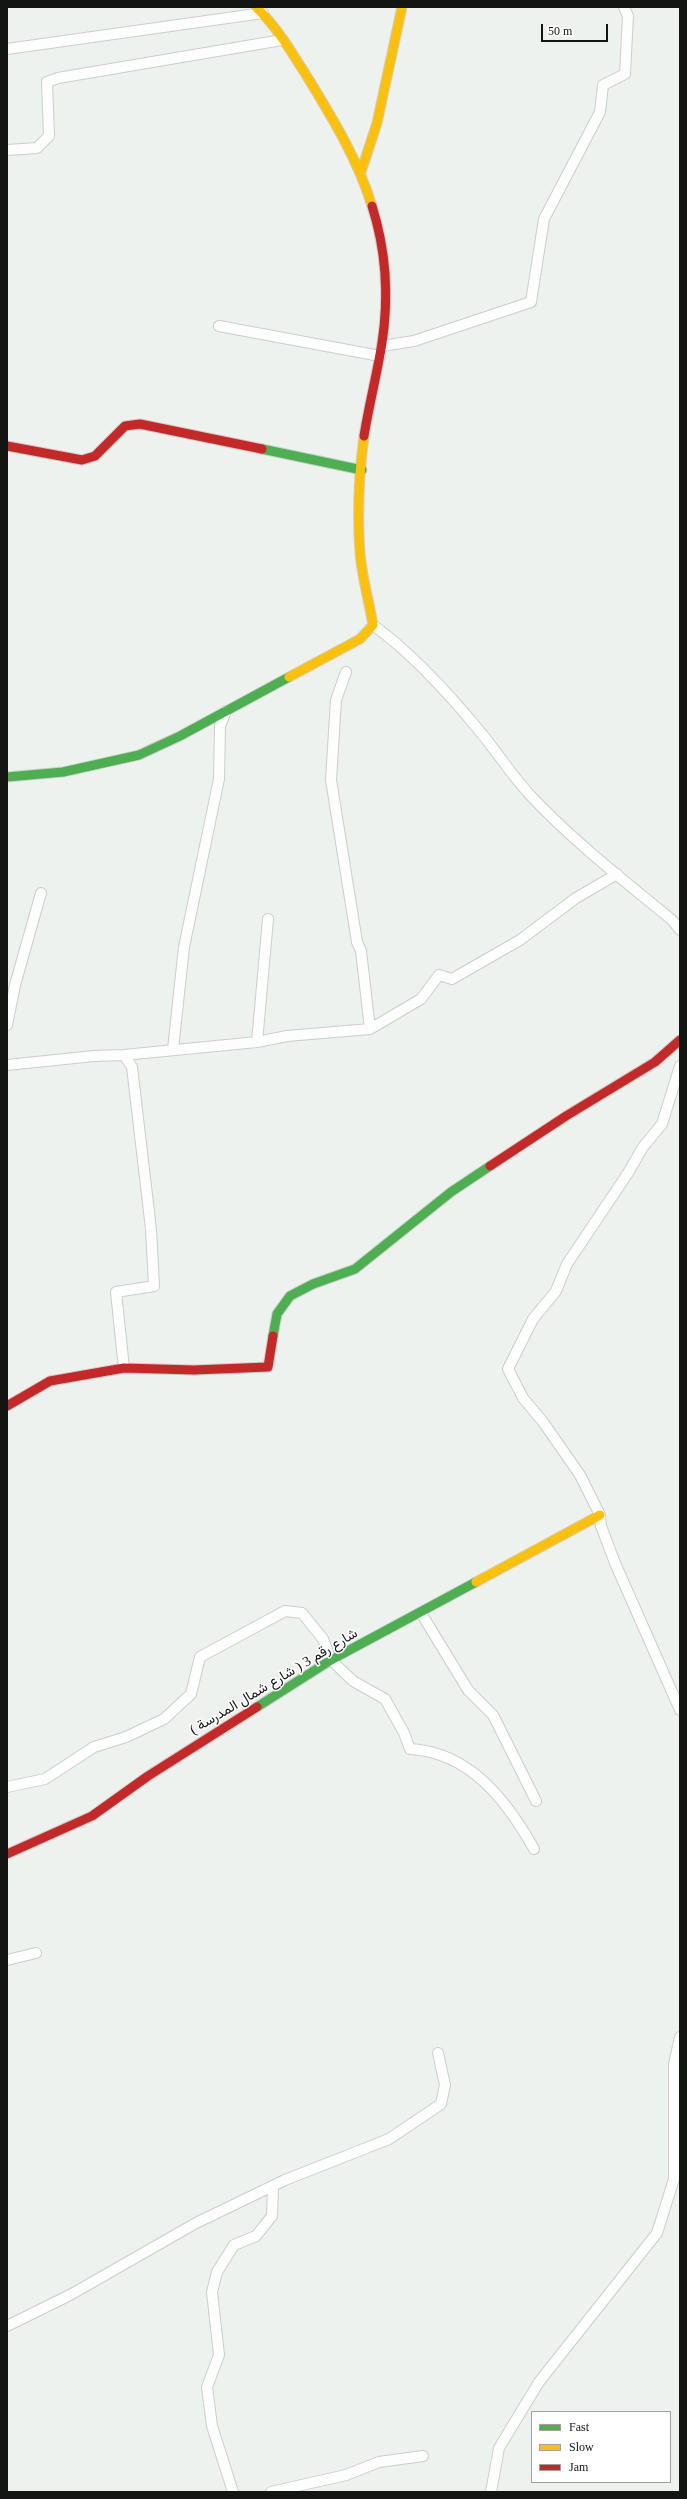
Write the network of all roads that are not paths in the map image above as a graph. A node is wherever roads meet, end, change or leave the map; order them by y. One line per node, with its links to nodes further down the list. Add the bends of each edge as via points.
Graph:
1 (402, 7): 7 (street, via 377,124)
2 (624, 7): 9 (street, via 628,16 625,74 603,85 600,112 544,219 531,302)
3 (259, 10): 4 (street); 5 (street)
4 (282, 40): 6 (street, via 58,78 47,82 48,136 37,148); 7 (street, via 336,122)
5 (7, 49)
6 (7, 150)
7 (361, 172): 9 (street, via 375,218 384,262)
8 (219, 326): 9 (street)
9 (381, 351): 11 (street, via 368,406)
10 (7, 446): 11 (street, via 82,460 95,456 125,426 140,424)
11 (362, 470): 12 (street, via 360,551)
12 (373, 625): 14 (street, via 360,639); 16 (street, via 393,639 454,702 512,774 547,812)
13 (346, 672): 22 (street, via 336,700 331,780 357,942 361,951)
14 (226, 711): 15 (street, via 180,736 139,754 63,772); 25 (street, via 220,726 219,779 184,947)
15 (7, 777)
16 (617, 874): 19 (street, via 672,920); 22 (street, via 576,898 520,940 452,979 439,975 421,999)
17 (42, 893): 20 (street)
18 (268, 919): 24 (street)
19 (680, 930)
20 (11, 982): 21 (street)
21 (7, 1025)
22 (370, 1029): 24 (street, via 287,1036)
23 (680, 1040): 29 (street, via 655,1062 566,1116 451,1192 355,1269 313,1284 290,1296 277,1314 268,1367 194,1370)
24 (257, 1042): 25 (street)
25 (174, 1049): 26 (street)
26 (124, 1055): 27 (street); 29 (street, via 132,1067 150,1222 154,1286 116,1292)
27 (7, 1065)
28 (680, 1066): 31 (street, via 662,1124 643,1147 567,1264 556,1291 533,1318 508,1369 523,1398 580,1475)
29 (124, 1368): 30 (street, via 50,1381)
30 (7, 1406)
31 (600, 1515): 32 (street, شارع رقم 3 ( شارع شمال المدرسة )); 34 (street, via 601,1526 615,1563)
32 (421, 1613): 33 (street, شارع رقم 3 ( شارع شمال المدرسة )); 36 (street, via 468,1690 493,1715)
33 (331, 1660): 35 (street, via 323,1639 302,1613 285,1611 200,1657 190,1694 164,1719 126,1737 94,1747 45,1779); 37 (street, via 353,1681 385,1699 404,1733 410,1750 424,1750 444,1756 483,1779 513,1813); 38 (street, شارع رقم 3 ( شارع شمال المدرسة ), via 155,1772 92,1816)
34 (680, 1710)
35 (7, 1787)
36 (536, 1801)
37 (534, 1849)
38 (7, 1854)
39 (36, 1954): 40 (street)
40 (7, 1960)
41 (680, 2037): 48 (street, via 674,2064 674,2179 657,2233 539,2382 499,2448)
42 (438, 2053): 43 (street, via 445,2085 441,2104 388,2139)
43 (273, 2186): 44 (street, via 196,2223 70,2295); 46 (street, via 272,2216 256,2236 234,2245 217,2272 212,2292 219,2356 207,2387 212,2426)
44 (7, 2326)
45 (423, 2456): 47 (street, via 378,2462 346,2475)
46 (233, 2492)
47 (271, 2492)
48 (491, 2492)

